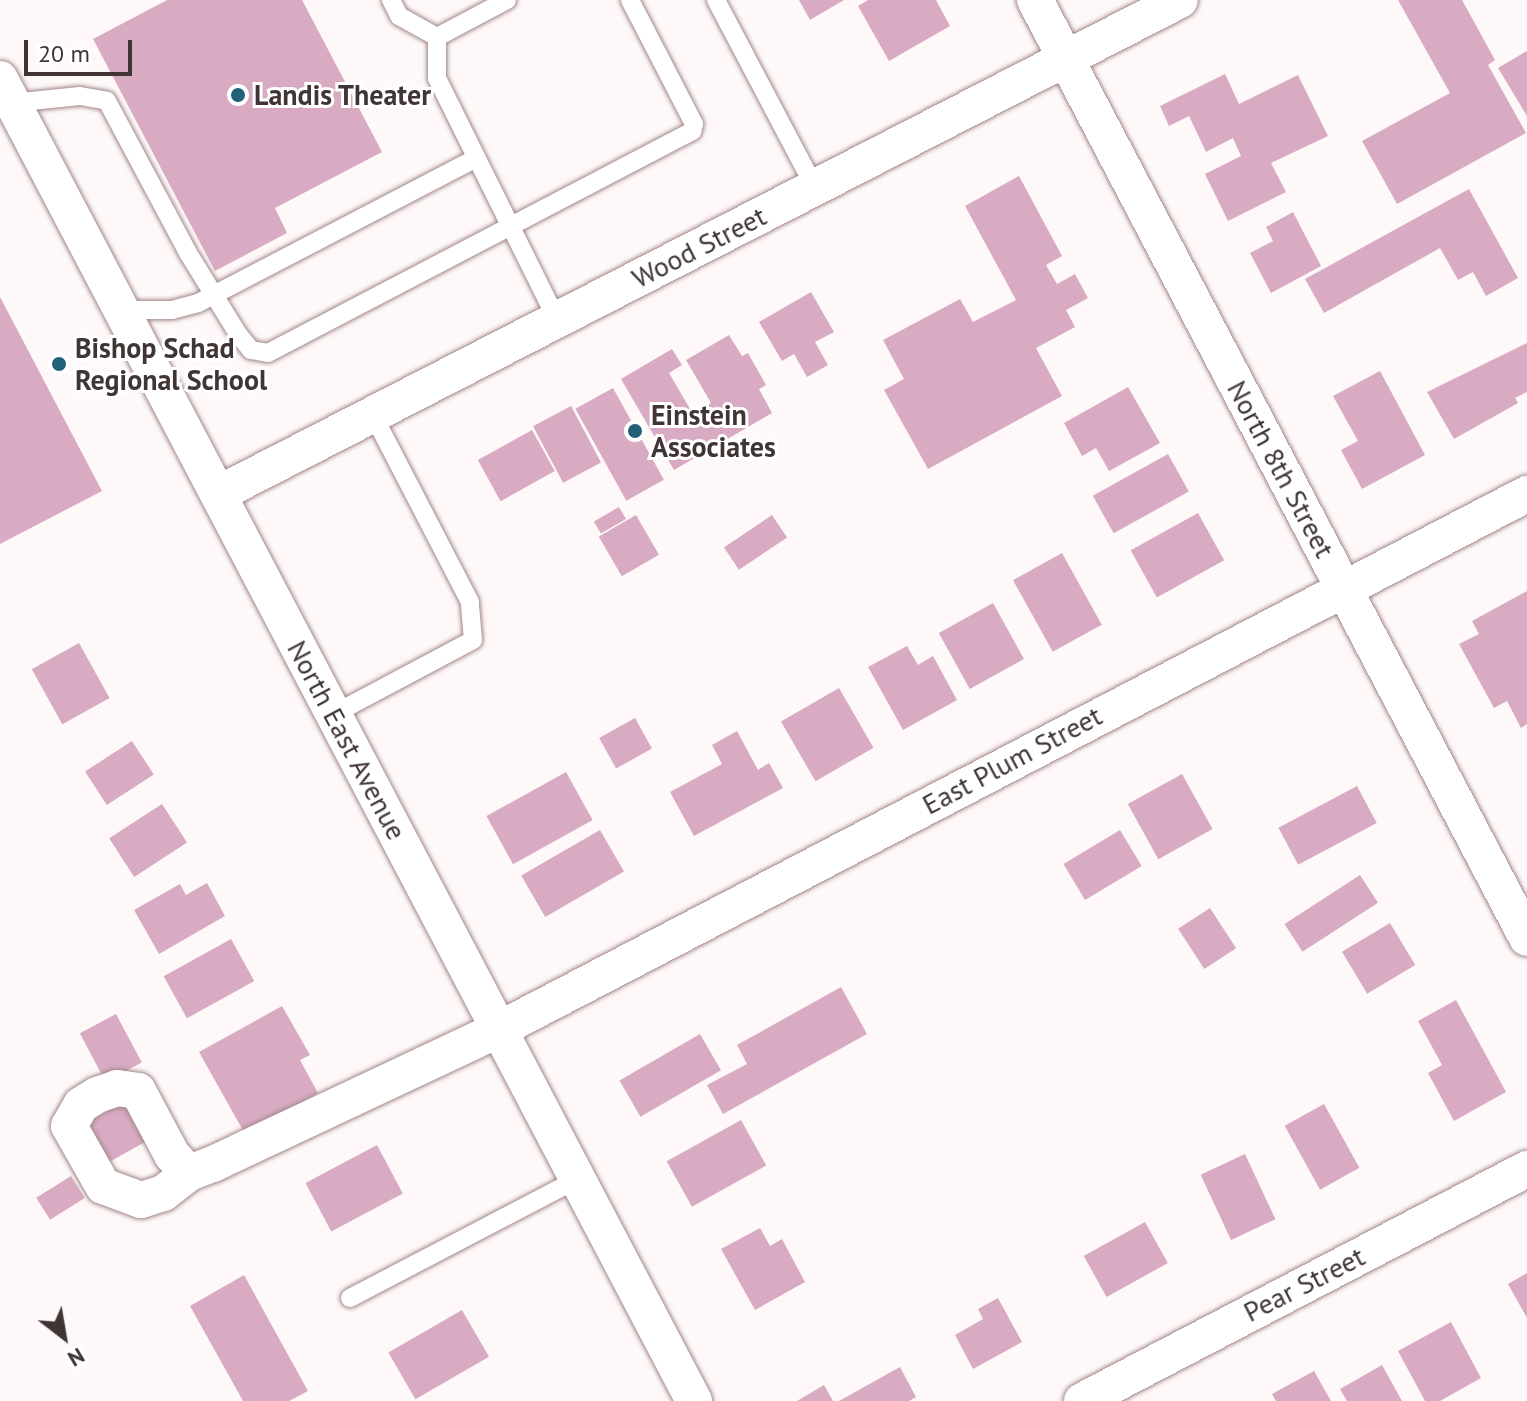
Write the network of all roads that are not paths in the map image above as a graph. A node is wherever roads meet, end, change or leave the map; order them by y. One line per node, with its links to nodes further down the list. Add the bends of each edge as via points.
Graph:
1 (391, 0): 8 (lane, via 399,16)
2 (507, 0): 7 (lane)
3 (630, 0): 13 (lane, via 694,124 692,131)
4 (716, 0): 12 (lane)
5 (1035, 0): 9 (street, North 8th Street)
6 (1180, 0): 9 (street, Wood Street)
7 (485, 5): 8 (lane)
8 (437, 37): 11 (lane, via 441,89)
9 (1066, 60): 12 (street, Wood Street); 20 (street, North 8th Street)
10 (6, 91): 14 (lane, via 107,101); 15 (street, North East Avenue)
11 (475, 159): 13 (lane); 14 (lane)
12 (815, 188): 16 (street, Wood Street)
13 (509, 226): 14 (lane, via 268,353 251,350); 16 (lane)
14 (215, 293): 15 (lane, via 185,308)
15 (121, 310): 18 (street, North East Avenue)
16 (557, 320): 17 (street, Wood Street)
17 (373, 415): 18 (street, Wood Street); 21 (lane, via 470,602 473,640)
18 (218, 494): 21 (street, North East Avenue)
19 (1527, 494): 20 (street, East Plum Street)
20 (1344, 589): 22 (street, North 8th Street); 23 (street, East Plum Street)
21 (334, 714): 23 (street, North East Avenue)
22 (1527, 938)
23 (500, 1029): 25 (street, East Plum Street); 26 (street, North East Avenue)
24 (1527, 1169): 29 (street, Pear Street)
25 (189, 1173)
26 (578, 1179): 27 (lane); 28 (street, North East Avenue)
27 (350, 1298)
28 (694, 1401)
29 (1082, 1401)

